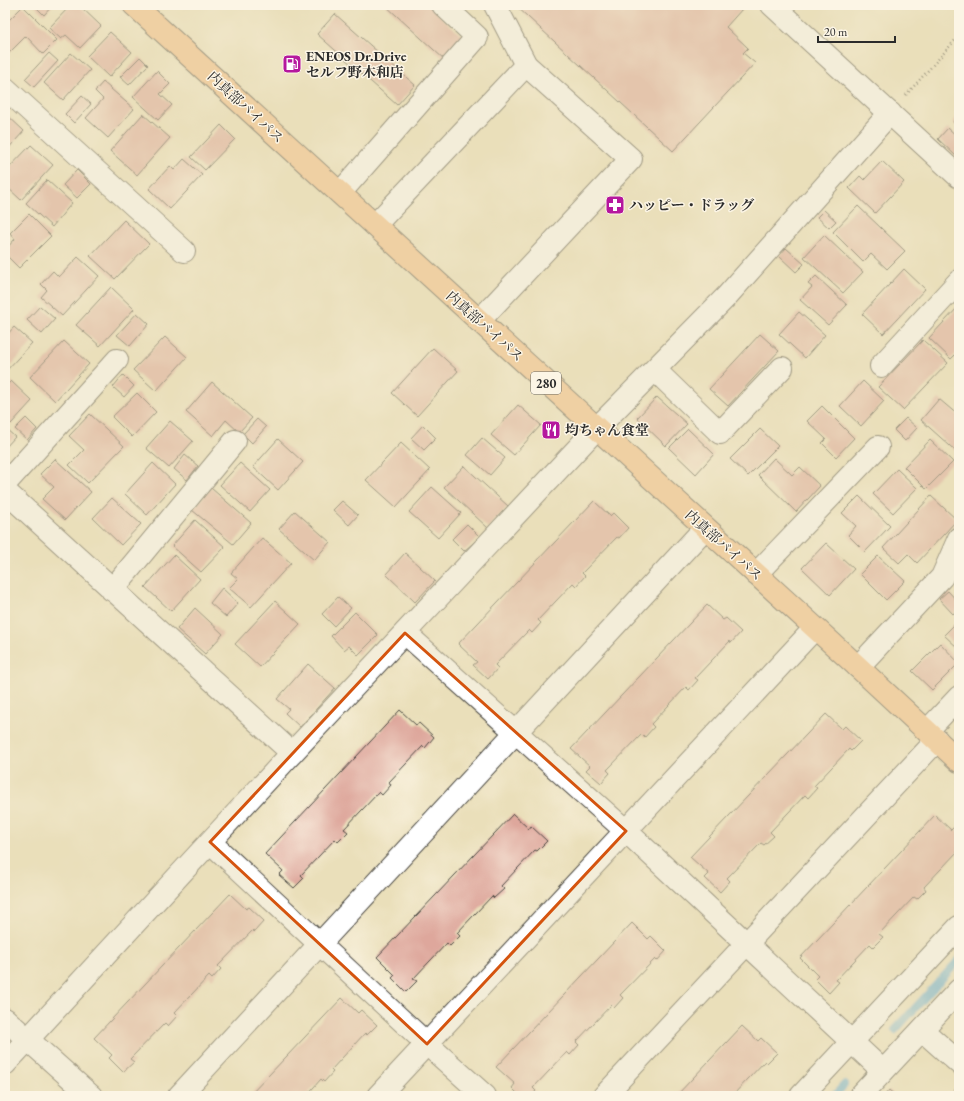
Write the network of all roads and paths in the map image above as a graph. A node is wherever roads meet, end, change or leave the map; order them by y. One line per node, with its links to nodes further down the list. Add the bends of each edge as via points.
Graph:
1 (134, 5): 10 (highway, 内真部バイパス / 280)
2 (443, 5): 10 (street, via 477,37)
3 (495, 5): 6 (street)
4 (772, 5): 8 (street)
5 (959, 36): 8 (path)
6 (526, 65): 11 (street); 14 (street, via 631,159)
7 (5, 88): 12 (street)
8 (890, 113): 9 (street); 18 (street, via 726,297)
9 (959, 177)
10 (340, 194): 11 (highway, 内真部バイパス / 280)
11 (375, 225): 14 (highway, 内真部バイパス / 280)
12 (184, 251)
13 (959, 281): 16 (street)
14 (479, 321): 19 (highway, 内真部バイパス / 280)
15 (117, 360): 22 (street)
16 (881, 366)
17 (782, 368): 18 (street, via 720,433)
18 (654, 370): 19 (street)
19 (596, 429): 24 (highway, 内真部バイパス / 280); 29 (street)
20 (235, 441): 27 (street)
21 (878, 447): 26 (street)
22 (5, 484)
23 (5, 491): 27 (street)
24 (705, 528): 26 (highway, 内真部バイパス / 280); 32 (street)
25 (959, 538): 30 (street, via 942,577)
26 (756, 574): 28 (highway, 内真部バイパス / 280)
27 (112, 590): 34 (street)
28 (815, 628): 30 (highway, 内真部バイパス / 280); 36 (street)
29 (405, 633): 32 (street); 34 (street)
30 (858, 667): 33 (highway, 内真部バイパス / 280)
31 (959, 697): 33 (street)
32 (516, 732): 36 (street); 39 (street)
33 (932, 736): 35 (highway, 内真部バイパス / 280); 40 (street)
34 (292, 754): 37 (street)
35 (959, 761)
36 (626, 831): 40 (street); 46 (street)
37 (210, 842): 39 (street); 44 (street)
38 (959, 927): 45 (street)
39 (319, 944): 46 (street); 51 (street)
40 (747, 944): 45 (street); 54 (street)
41 (959, 990): 43 (street)
42 (5, 1018): 44 (street)
43 (922, 1030): 47 (street); 49 (street)
44 (28, 1039): 48 (street); 50 (street)
45 (851, 1042): 49 (street); 55 (street)
46 (426, 1044): 52 (street); 53 (street)
47 (959, 1063)
48 (5, 1064)
49 (883, 1071): 56 (street)
50 (91, 1096)
51 (179, 1096)
52 (378, 1096)
53 (485, 1096)
54 (604, 1096)
55 (801, 1096)
56 (860, 1096)

